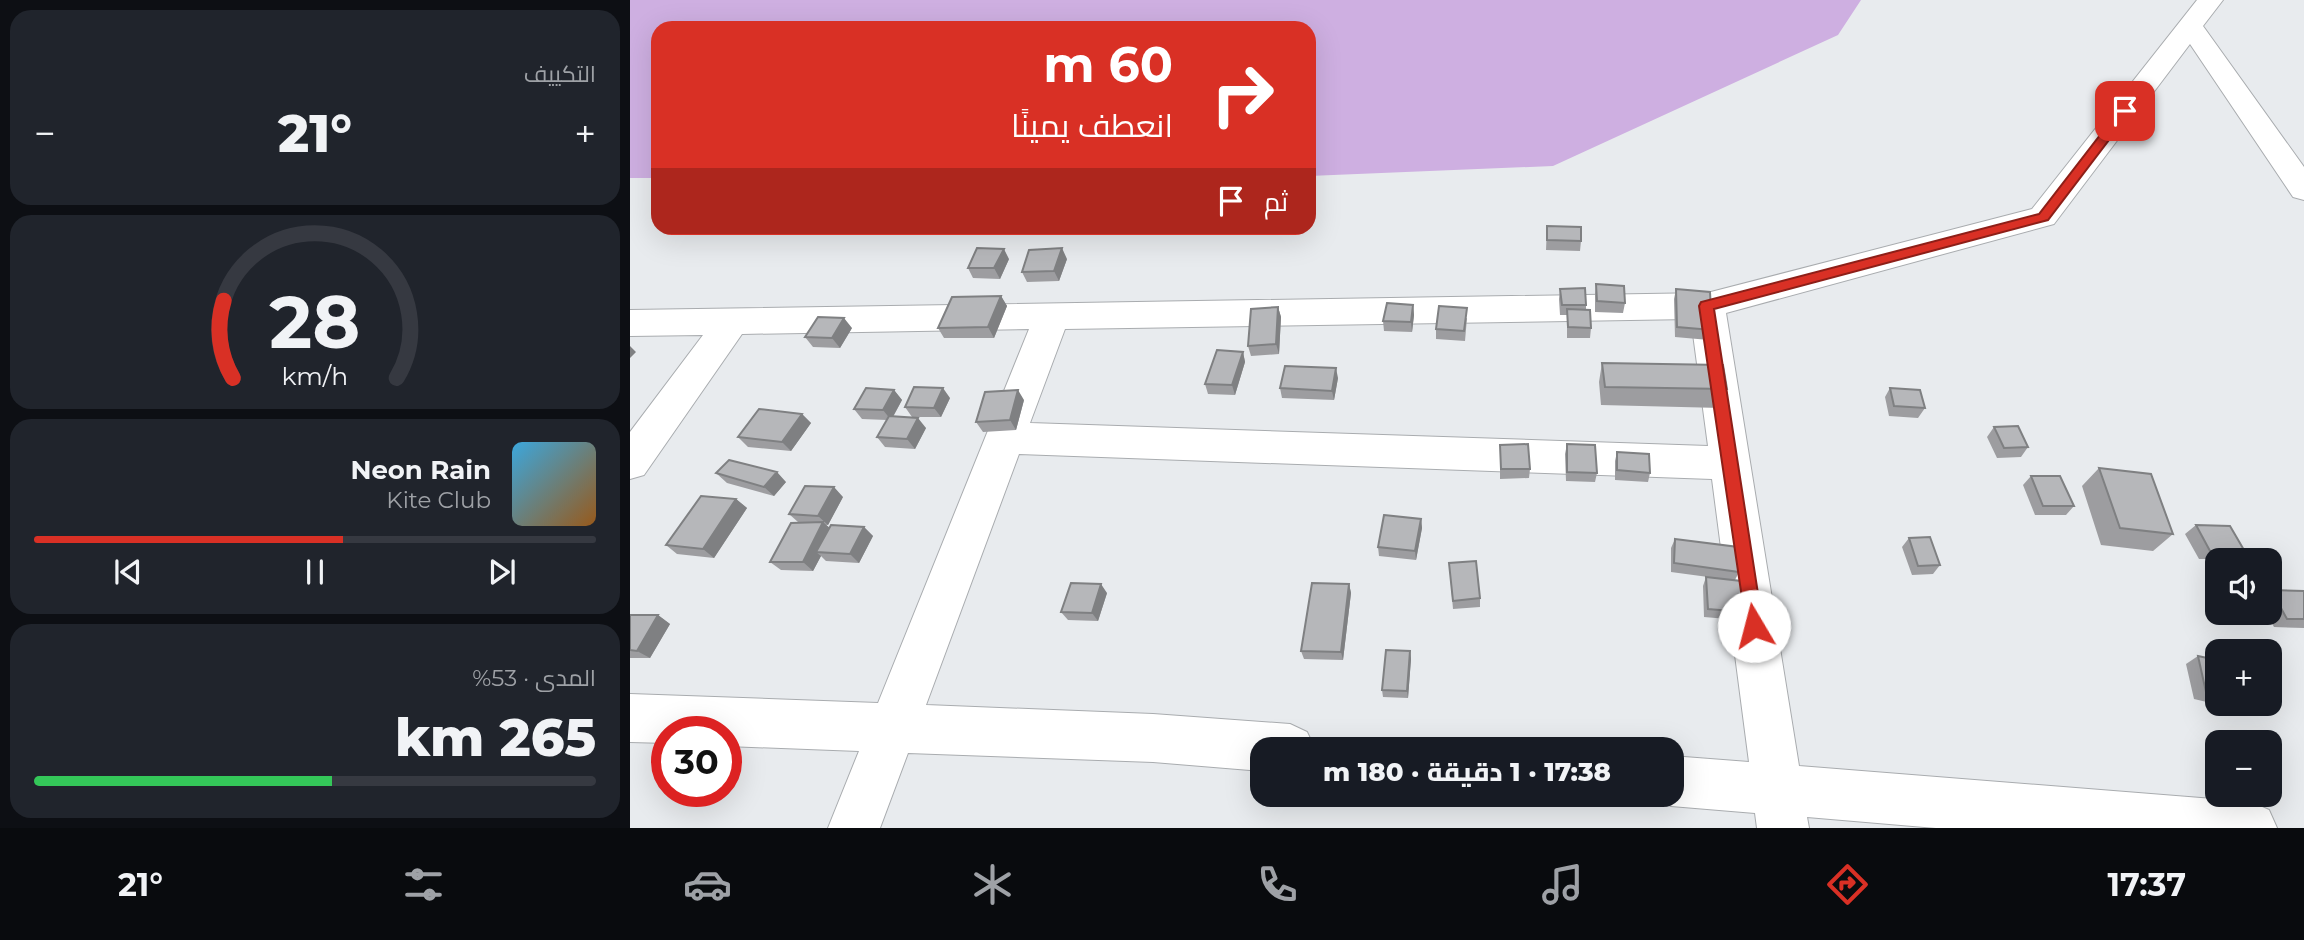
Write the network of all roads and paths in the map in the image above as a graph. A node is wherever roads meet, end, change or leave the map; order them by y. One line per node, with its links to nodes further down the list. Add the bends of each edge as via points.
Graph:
1 (2200, 13): 2 (street); 3 (street, via 2043,217)
2 (2304, 190)
3 (1707, 306): 4 (street); 9 (street)
4 (1052, 317): 6 (street); 7 (street)
5 (630, 323): 6 (street)
6 (731, 323): 8 (street)
7 (1004, 438): 9 (street); 11 (street)
8 (630, 463)
9 (1730, 463): 14 (street)
10 (630, 718): 11 (street)
11 (892, 728): 12 (street); 15 (street)
12 (1250, 746)
13 (1684, 783): 14 (street)
14 (1780, 809): 16 (street)
15 (854, 828)
16 (2251, 828)

